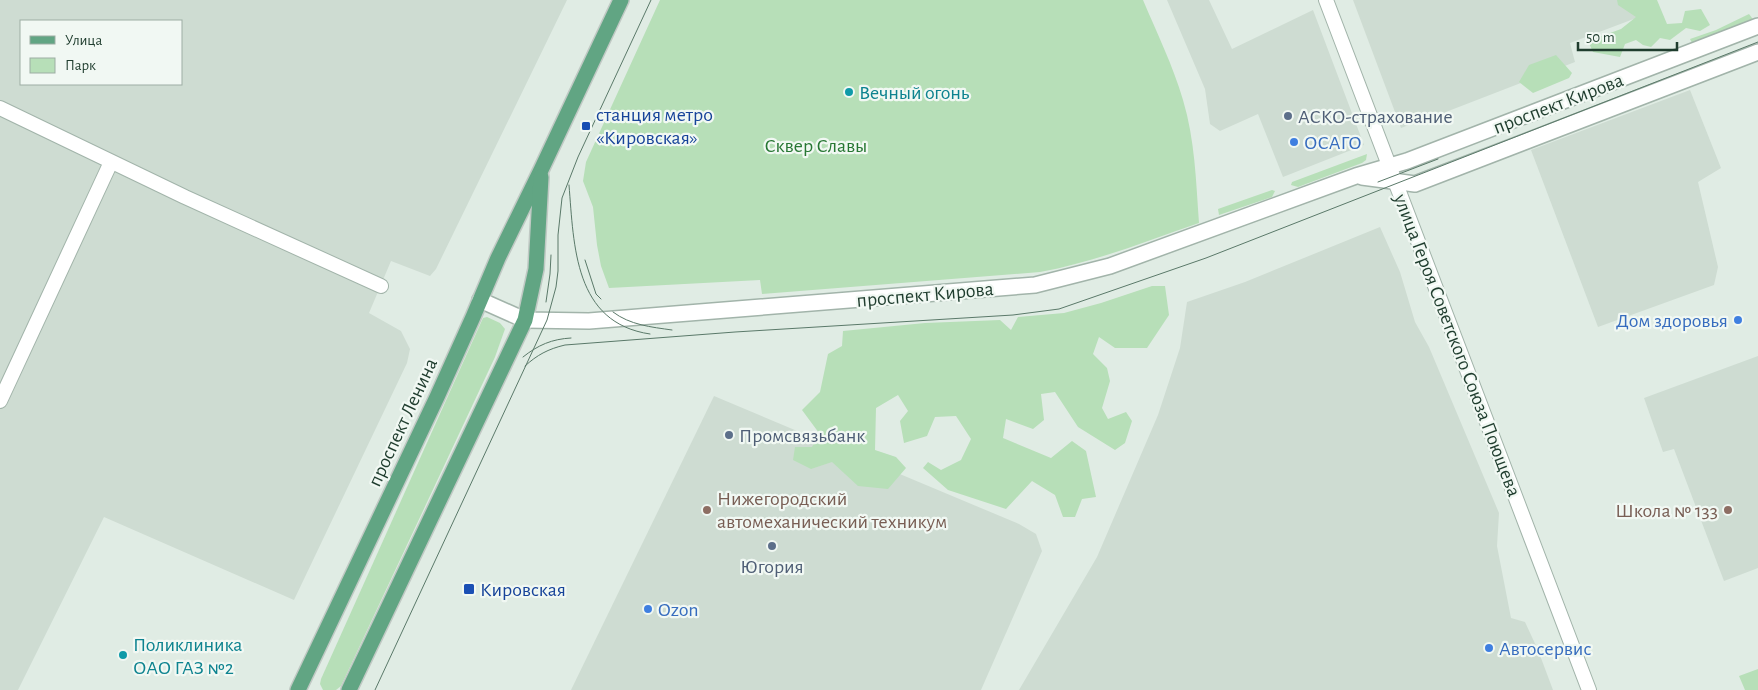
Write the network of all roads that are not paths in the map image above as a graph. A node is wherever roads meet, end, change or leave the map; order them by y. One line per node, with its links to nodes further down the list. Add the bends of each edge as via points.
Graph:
1 (621, 0): 8 (main road, проспект Ленина)
2 (1326, 0): 7 (street, улица Героя Советского Союза Поющева)
3 (1758, 26): 7 (street, проспект Кирова)
4 (1758, 52): 10 (street, проспект Кирова, via 1415,184)
5 (0, 108): 6 (street)
6 (111, 162): 11 (street); 14 (street)
7 (1390, 166): 9 (street, проспект Кирова); 10 (street, улица Героя Советского Союза Поющева)
8 (541, 170): 12 (main road, проспект Ленина); 13 (main road, проспект Ленина, via 536,270)
9 (1356, 176): 10 (street, проспект Кирова); 13 (street, проспект Кирова, via 1110,266 1035,285 590,320)
10 (1396, 183): 17 (street, улица Героя Советского Союза Поющева)
11 (381, 286)
12 (480, 300): 13 (street, проспект Кирова); 15 (main road, проспект Ленина)
13 (525, 320): 16 (main road, проспект Ленина)
14 (0, 401)
15 (298, 690)
16 (349, 690)
17 (1589, 690)

